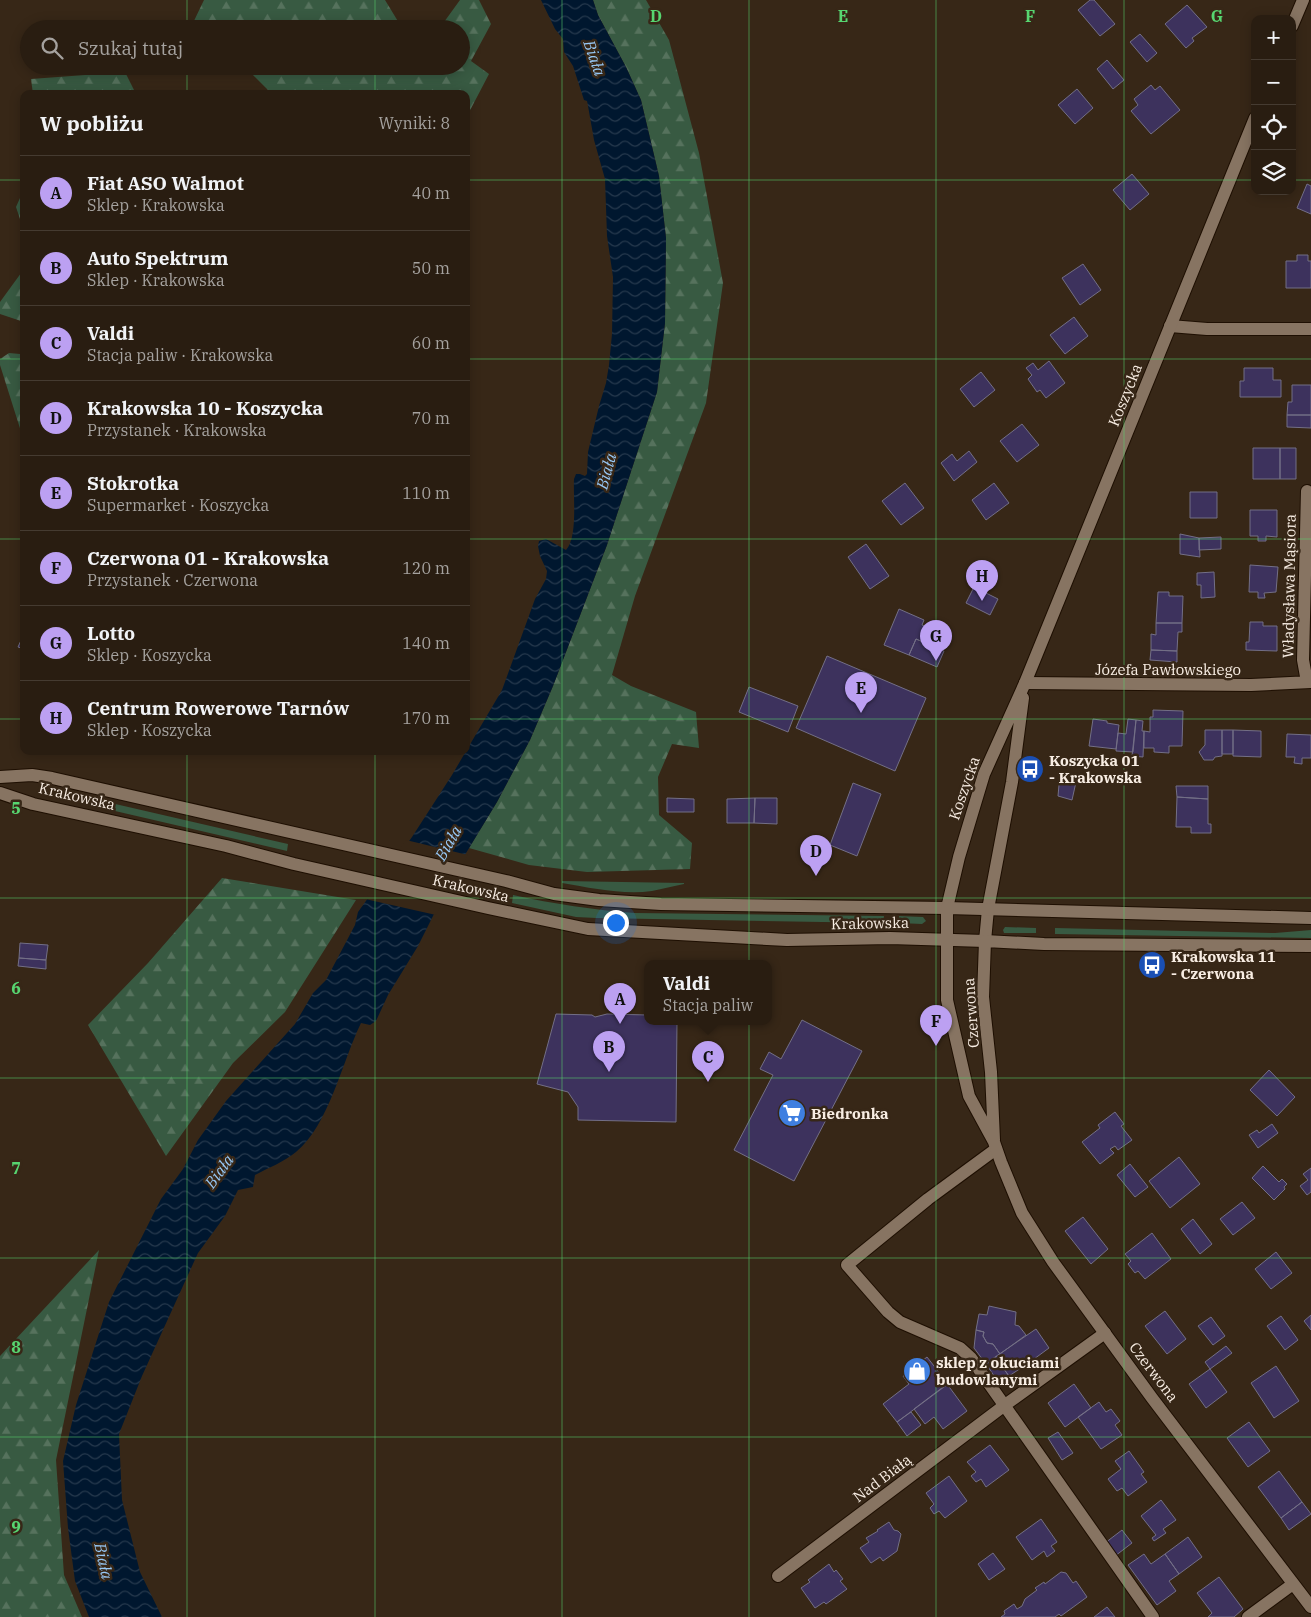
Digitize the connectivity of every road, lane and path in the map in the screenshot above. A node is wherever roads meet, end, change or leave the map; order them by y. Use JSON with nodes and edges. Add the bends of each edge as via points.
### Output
{"nodes":[{"id":1,"x":1303,"y":0,"type":"edge"},
{"id":2,"x":1311,"y":4,"type":"edge"},
{"id":3,"x":1296,"y":17,"type":"edge"},
{"id":4,"x":1251,"y":128,"type":"edge"},
{"id":5,"x":1170,"y":326,"type":"junction"},
{"id":6,"x":1311,"y":329,"type":"edge"},
{"id":7,"x":1307,"y":491,"type":"dead end"},
{"id":8,"x":1309,"y":682,"type":"edge"},
{"id":9,"x":1025,"y":683,"type":"junction"},
{"id":10,"x":0,"y":777,"type":"edge"},
{"id":11,"x":0,"y":793,"type":"edge"},
{"id":12,"x":947,"y":908,"type":"junction"},
{"id":13,"x":988,"y":909,"type":"junction"},
{"id":14,"x":1311,"y":918,"type":"edge"},
{"id":15,"x":946,"y":939,"type":"junction"},
{"id":16,"x":985,"y":941,"type":"junction"},
{"id":17,"x":1311,"y":946,"type":"edge"},
{"id":18,"x":995,"y":1146,"type":"junction"},
{"id":19,"x":1104,"y":1333,"type":"junction"},
{"id":20,"x":1005,"y":1405,"type":"junction"},
{"id":21,"x":778,"y":1576,"type":"dead end"},
{"id":22,"x":1293,"y":1584,"type":"junction"},
{"id":23,"x":1311,"y":1607,"type":"edge"},
{"id":24,"x":1153,"y":1617,"type":"edge"},
{"id":25,"x":1248,"y":1617,"type":"edge"}],
"edges":[{"from":1,"to":2,"type":"street"},
{"from":1,"to":3,"type":"street"},
{"from":4,"to":5,"type":"street","name":"Koszycka"},
{"from":5,"to":6,"type":"street"},
{"from":5,"to":9,"type":"street","name":"Koszycka"},
{"from":7,"to":8,"type":"street","name":"Władysława Mąsiora","via":[[1303,660]]},
{"from":8,"to":9,"type":"street","name":"Józefa Pawłowskiego","via":[[1251,685]]},
{"from":9,"to":12,"type":"street","name":"Koszycka","via":[[984,774]]},
{"from":9,"to":13,"type":"street","name":"Koszycka","via":[[1012,782]]},
{"from":10,"to":12,"type":"street","name":"Krakowska","via":[[32,775],[52,778],[554,894],[661,904]]},
{"from":11,"to":15,"type":"street","name":"Krakowska","via":[[33,804],[294,864],[588,928],[787,940]]},
{"from":12,"to":13,"type":"street","name":"Krakowska"},
{"from":12,"to":15,"type":"street"},
{"from":13,"to":14,"type":"street","name":"Krakowska"},
{"from":13,"to":16,"type":"street"},
{"from":15,"to":16,"type":"street","name":"Krakowska"},
{"from":15,"to":18,"type":"street","name":"Czerwona","via":[[946,1000],[968,1096]]},
{"from":16,"to":17,"type":"street","name":"Krakowska"},
{"from":16,"to":18,"type":"street","name":"Czerwona","via":[[983,997]]},
{"from":18,"to":19,"type":"street","name":"Czerwona","via":[[1022,1212]]},
{"from":18,"to":20,"type":"street","via":[[847,1265],[900,1322],[960,1348],[972,1358]]},
{"from":19,"to":20,"type":"street","name":"Nad Białą"},
{"from":19,"to":22,"type":"street","name":"Czerwona"},
{"from":20,"to":21,"type":"street","name":"Nad Białą"},
{"from":20,"to":24,"type":"street"},
{"from":22,"to":23,"type":"street","name":"Czerwona"},
{"from":22,"to":25,"type":"street"}]}
